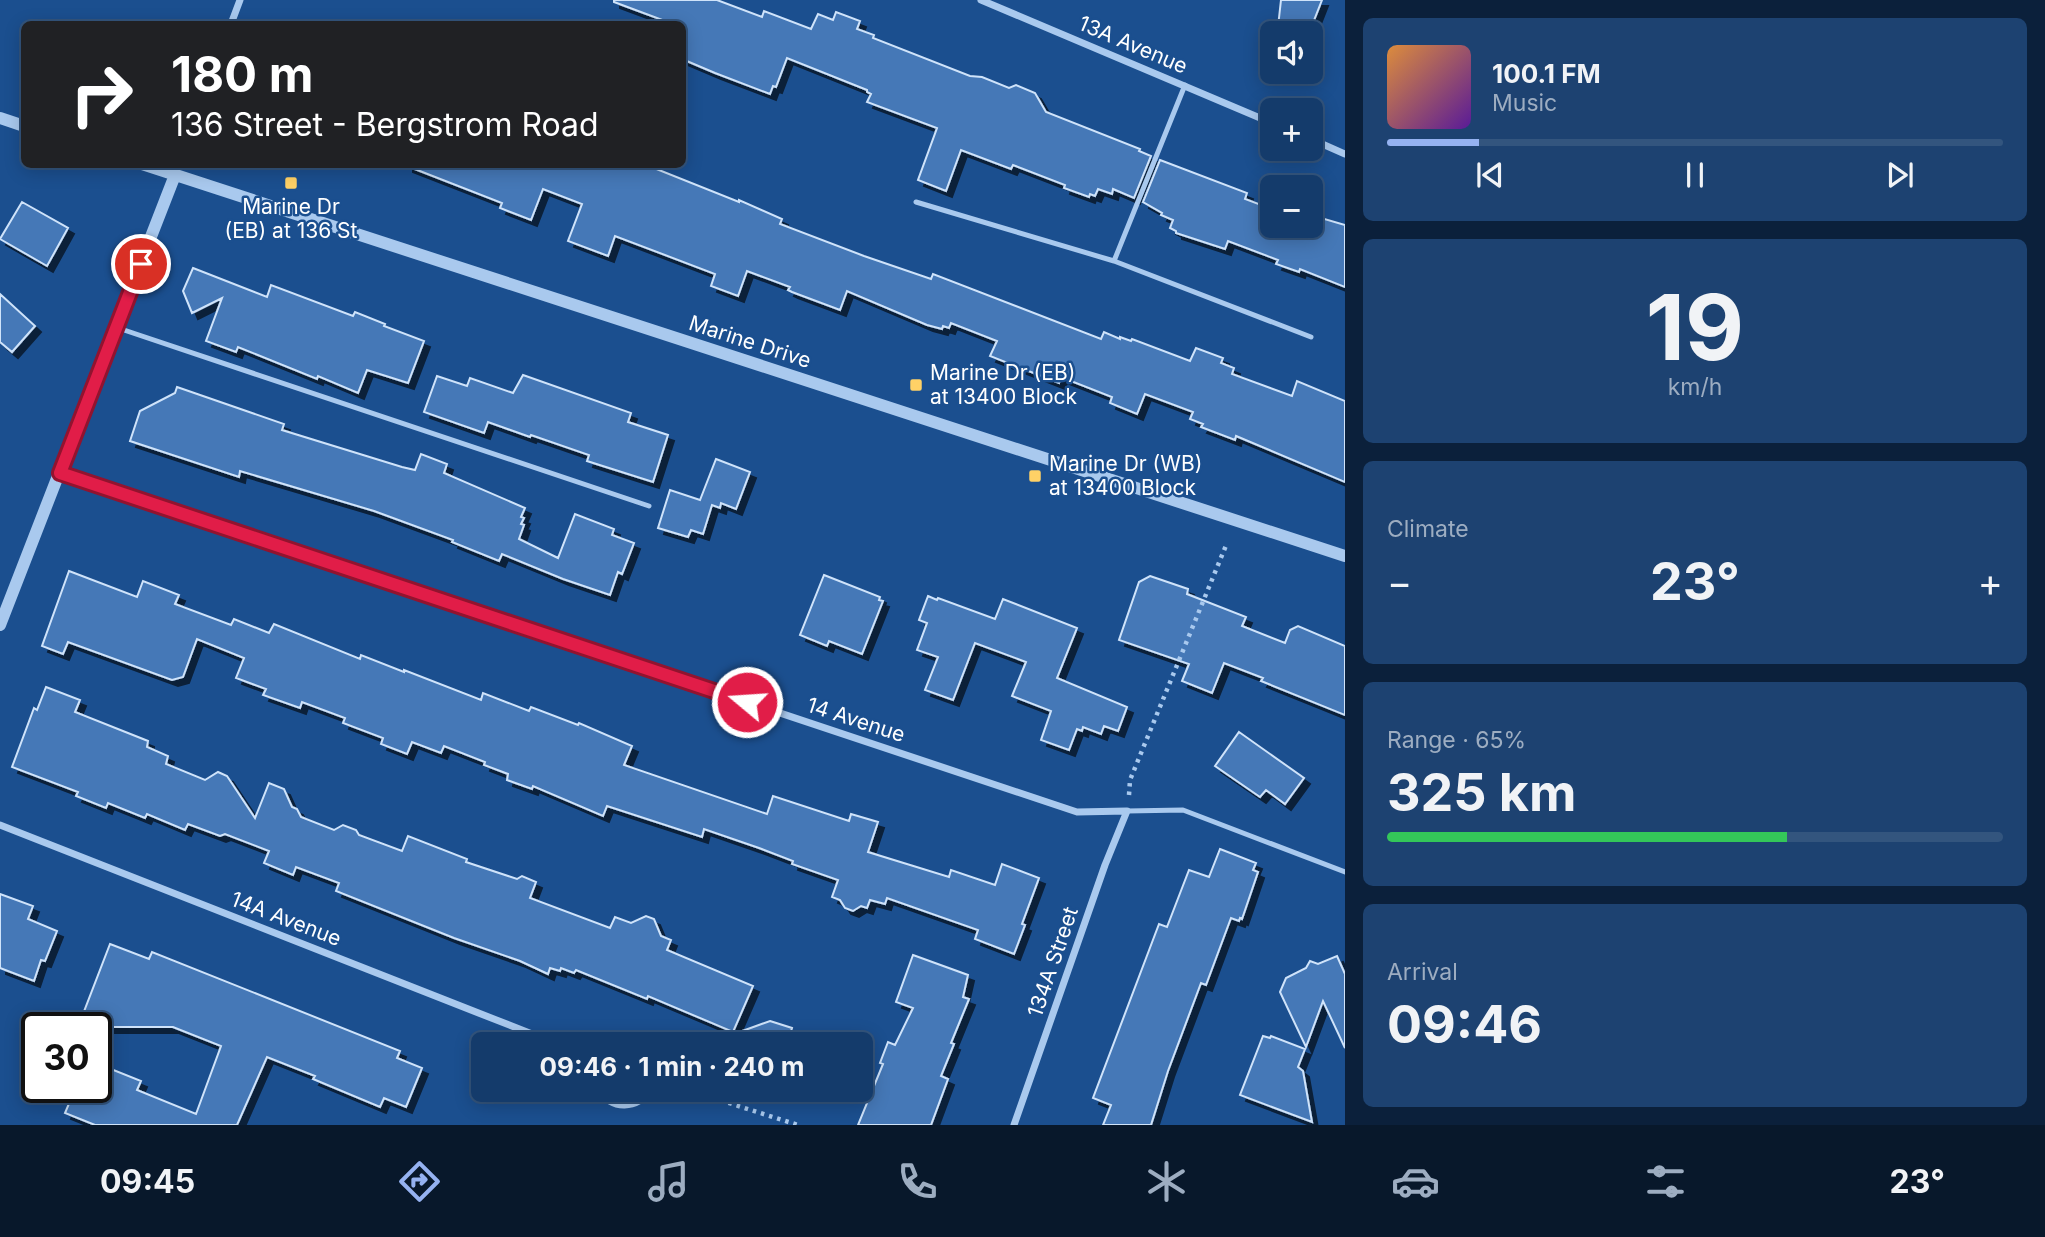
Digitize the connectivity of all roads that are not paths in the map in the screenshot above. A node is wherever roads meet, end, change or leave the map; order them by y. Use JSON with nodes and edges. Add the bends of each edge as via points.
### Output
{"nodes":[{"id":1,"x":240,"y":0,"type":"edge"},
{"id":2,"x":981,"y":0,"type":"edge"},
{"id":3,"x":232,"y":21,"type":"edge"},
{"id":4,"x":1185,"y":85,"type":"junction"},
{"id":5,"x":1260,"y":117,"type":"edge"},
{"id":6,"x":0,"y":118,"type":"edge"},
{"id":7,"x":21,"y":125,"type":"edge"},
{"id":8,"x":1323,"y":144,"type":"edge"},
{"id":9,"x":1345,"y":154,"type":"edge"},
{"id":10,"x":177,"y":170,"type":"edge"},
{"id":11,"x":916,"y":202,"type":"dead end"},
{"id":12,"x":1114,"y":261,"type":"junction"},
{"id":13,"x":116,"y":327,"type":"junction"},
{"id":14,"x":1311,"y":337,"type":"dead end"},
{"id":15,"x":60,"y":473,"type":"junction"},
{"id":16,"x":649,"y":506,"type":"dead end"},
{"id":17,"x":1345,"y":556,"type":"edge"},
{"id":18,"x":0,"y":625,"type":"edge"},
{"id":19,"x":1127,"y":811,"type":"junction"},
{"id":20,"x":0,"y":825,"type":"edge"},
{"id":21,"x":1345,"y":872,"type":"edge"},
{"id":22,"x":528,"y":1032,"type":"edge"},
{"id":23,"x":610,"y":1102,"type":"edge"},
{"id":24,"x":639,"y":1102,"type":"edge"},
{"id":25,"x":1014,"y":1125,"type":"edge"}],
"edges":[{"from":1,"to":3,"type":"street"},
{"from":2,"to":4,"type":"street","name":"13A Avenue"},
{"from":4,"to":5,"type":"street","name":"13A Avenue"},
{"from":4,"to":12,"type":"lane"},
{"from":6,"to":7,"type":"street"},
{"from":8,"to":9,"type":"street"},
{"from":10,"to":13,"type":"street"},
{"from":10,"to":17,"type":"street","name":"Marine Drive"},
{"from":11,"to":12,"type":"lane"},
{"from":12,"to":14,"type":"lane"},
{"from":13,"to":15,"type":"street"},
{"from":13,"to":16,"type":"lane"},
{"from":15,"to":18,"type":"street"},
{"from":15,"to":19,"type":"street","name":"14 Avenue","via":[[1077,812]]},
{"from":19,"to":21,"type":"lane","via":[[1183,810]]},
{"from":19,"to":25,"type":"street","name":"134A Street"},
{"from":20,"to":22,"type":"street","name":"14A Avenue"},
{"from":23,"to":24,"type":"street"}]}
